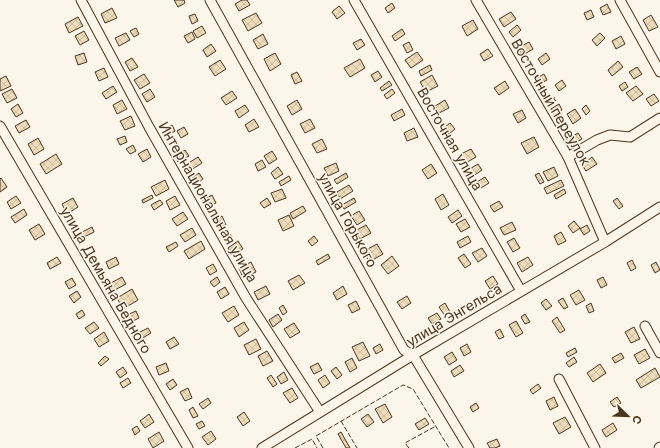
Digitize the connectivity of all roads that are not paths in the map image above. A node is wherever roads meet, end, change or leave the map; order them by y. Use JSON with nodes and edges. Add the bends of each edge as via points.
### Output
{"nodes":[{"id":1,"x":81,"y":0,"type":"edge"},
{"id":2,"x":210,"y":0,"type":"edge"},
{"id":3,"x":354,"y":0,"type":"edge"},
{"id":4,"x":476,"y":0,"type":"edge"},
{"id":5,"x":620,"y":0,"type":"edge"},
{"id":6,"x":660,"y":72,"type":"edge"},
{"id":7,"x":660,"y":118,"type":"edge"},
{"id":8,"x":0,"y":126,"type":"edge"},
{"id":9,"x":568,"y":157,"type":"junction"},
{"id":10,"x":660,"y":207,"type":"edge"},
{"id":11,"x":605,"y":242,"type":"junction"},
{"id":12,"x":521,"y":291,"type":"junction"},
{"id":13,"x":645,"y":326,"type":"dead end"},
{"id":14,"x":660,"y":353,"type":"edge"},
{"id":15,"x":413,"y":355,"type":"junction"},
{"id":16,"x":559,"y":379,"type":"dead end"},
{"id":17,"x":320,"y":412,"type":"junction"},
{"id":18,"x":188,"y":448,"type":"edge"},
{"id":19,"x":262,"y":448,"type":"edge"},
{"id":20,"x":469,"y":448,"type":"edge"},
{"id":21,"x":595,"y":448,"type":"edge"}],
"edges":[{"from":1,"to":17,"type":"street","name":"Интернациональная улица","via":[[149,127],[246,298]]},
{"from":2,"to":15,"type":"street","name":"улица Горького","via":[[404,350]]},
{"from":3,"to":12,"type":"street","name":"Восточная улица"},
{"from":4,"to":9,"type":"street","name":"Восточный переулок"},
{"from":5,"to":6,"type":"street"},
{"from":7,"to":9,"type":"street","via":[[630,137],[610,136],[597,140]]},
{"from":8,"to":18,"type":"street","name":"улица Демьяна Бедного"},
{"from":9,"to":11,"type":"street","name":"Восточный переулок"},
{"from":10,"to":11,"type":"street","name":"улица Энгельса"},
{"from":11,"to":12,"type":"street","name":"улица Энгельса"},
{"from":12,"to":15,"type":"street","name":"улица Энгельса"},
{"from":13,"to":14,"type":"street"},
{"from":15,"to":17,"type":"street","name":"улица Энгельса"},
{"from":15,"to":20,"type":"street","name":"улица Горького"},
{"from":16,"to":21,"type":"street"},
{"from":17,"to":19,"type":"street","name":"улица Энгельса"}]}
